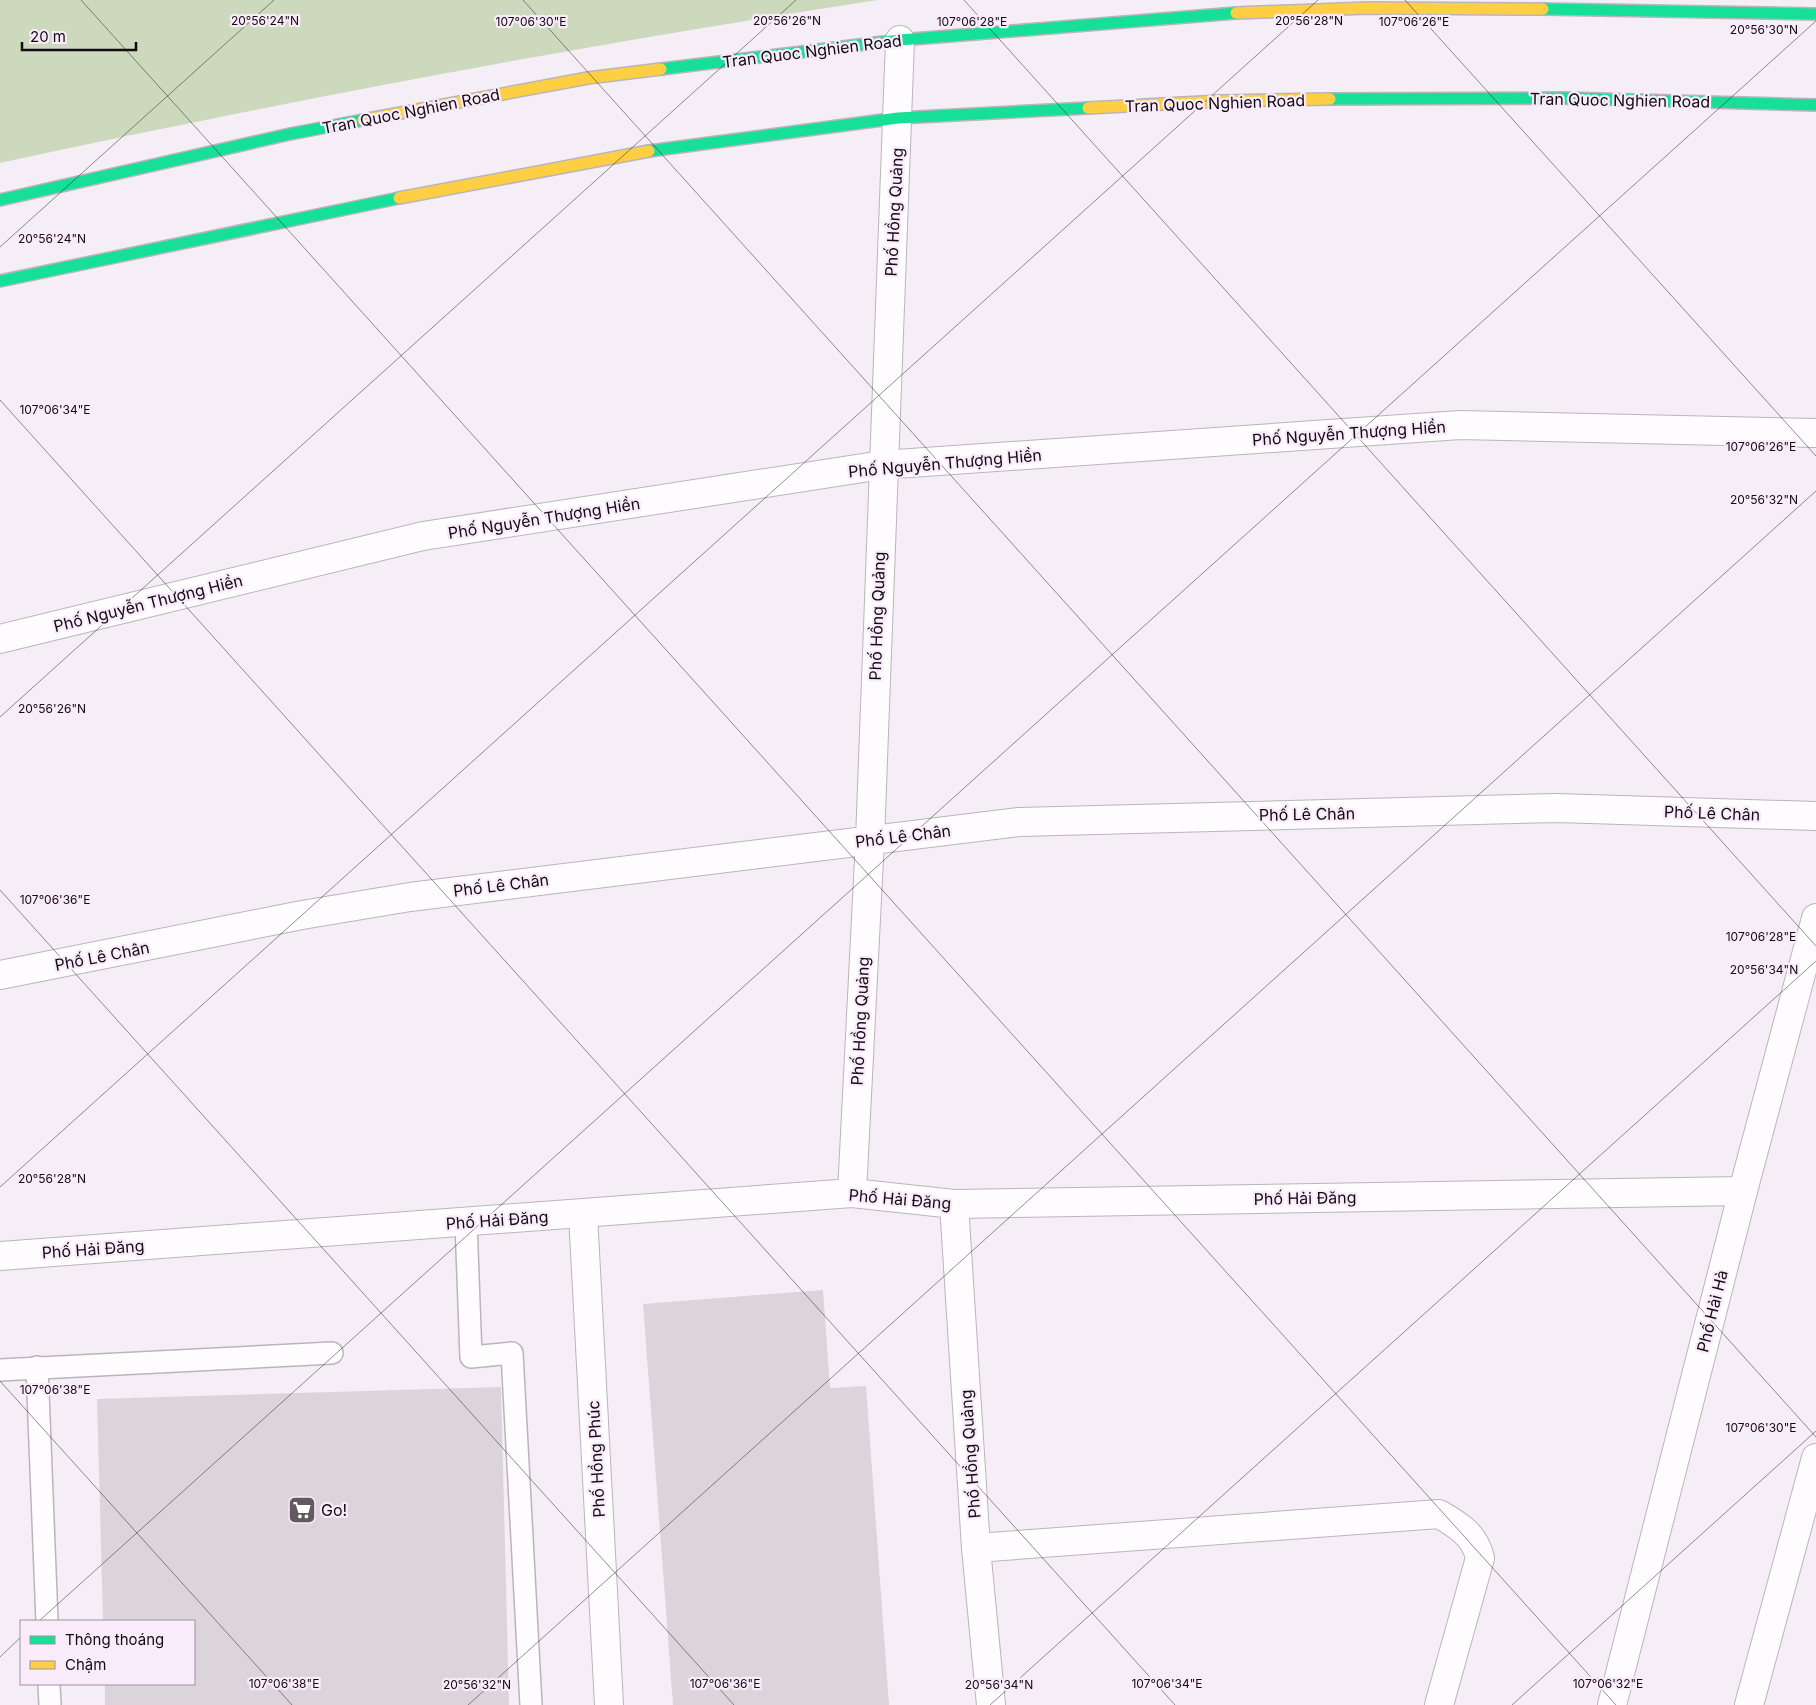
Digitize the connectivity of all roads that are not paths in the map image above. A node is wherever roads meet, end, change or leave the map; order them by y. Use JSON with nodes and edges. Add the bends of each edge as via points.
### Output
{"nodes":[{"id":1,"x":1816,"y":14,"type":"edge"},
{"id":2,"x":900,"y":40,"type":"junction"},
{"id":3,"x":1816,"y":105,"type":"edge"},
{"id":4,"x":898,"y":118,"type":"junction"},
{"id":5,"x":0,"y":200,"type":"edge"},
{"id":6,"x":0,"y":281,"type":"edge"},
{"id":7,"x":1816,"y":433,"type":"edge"},
{"id":8,"x":882,"y":465,"type":"junction"},
{"id":9,"x":0,"y":639,"type":"edge"},
{"id":10,"x":1816,"y":816,"type":"edge"},
{"id":11,"x":870,"y":840,"type":"junction"},
{"id":12,"x":1816,"y":918,"type":"edge"},
{"id":13,"x":0,"y":976,"type":"edge"},
{"id":14,"x":1743,"y":1191,"type":"junction"},
{"id":15,"x":852,"y":1193,"type":"junction"},
{"id":16,"x":954,"y":1204,"type":"junction"},
{"id":17,"x":583,"y":1214,"type":"junction"},
{"id":18,"x":466,"y":1223,"type":"junction"},
{"id":19,"x":0,"y":1256,"type":"edge"},
{"id":20,"x":332,"y":1353,"type":"dead end"},
{"id":21,"x":37,"y":1367,"type":"junction"},
{"id":22,"x":0,"y":1370,"type":"edge"},
{"id":23,"x":1816,"y":1458,"type":"edge"},
{"id":24,"x":976,"y":1548,"type":"junction"},
{"id":25,"x":47,"y":1620,"type":"edge"},
{"id":26,"x":49,"y":1685,"type":"edge"},
{"id":27,"x":50,"y":1705,"type":"edge"},
{"id":28,"x":532,"y":1705,"type":"edge"},
{"id":29,"x":608,"y":1705,"type":"edge"},
{"id":30,"x":991,"y":1705,"type":"edge"},
{"id":31,"x":1440,"y":1705,"type":"edge"},
{"id":32,"x":1612,"y":1705,"type":"edge"},
{"id":33,"x":1749,"y":1705,"type":"edge"}],
"edges":[{"from":1,"to":2,"type":"main road","name":"Tran Quoc Nghien Road","via":[[1367,8],[1195,14]]},
{"from":2,"to":4,"type":"street","name":"Phố Hồng Quảng"},
{"from":2,"to":5,"type":"main road","name":"Tran Quoc Nghien Road","via":[[588,78],[290,134]]},
{"from":3,"to":4,"type":"main road","name":"Tran Quoc Nghien Road","via":[[1416,97],[1221,101]]},
{"from":4,"to":6,"type":"main road","name":"Tran Quoc Nghien Road","via":[[655,150],[396,198]]},
{"from":4,"to":8,"type":"street","name":"Phố Hồng Quảng"},
{"from":7,"to":8,"type":"street","name":"Phố Nguyễn Thượng Hiền","via":[[1460,426]]},
{"from":8,"to":9,"type":"street","name":"Phố Nguyễn Thượng Hiền","via":[[423,536]]},
{"from":8,"to":11,"type":"street","name":"Phố Hồng Quảng"},
{"from":10,"to":11,"type":"street","name":"Phố Lê Chân","via":[[1557,808],[1458,810],[1019,822]]},
{"from":11,"to":13,"type":"street","name":"Phố Lê Chân","via":[[410,897],[302,915]]},
{"from":11,"to":15,"type":"street","name":"Phố Hồng Quảng"},
{"from":12,"to":14,"type":"street","name":"Phố Hải Hà"},
{"from":14,"to":16,"type":"street","name":"Phố Hải Đăng"},
{"from":14,"to":32,"type":"street","name":"Phố Hải Hà"},
{"from":15,"to":16,"type":"street","name":"Phố Hải Đăng"},
{"from":15,"to":17,"type":"street","name":"Phố Hải Đăng"},
{"from":16,"to":24,"type":"street","name":"Phố Hồng Quảng"},
{"from":17,"to":18,"type":"street","name":"Phố Hải Đăng"},
{"from":17,"to":29,"type":"street","name":"Phố Hồng Phúc"},
{"from":18,"to":19,"type":"street","name":"Phố Hải Đăng"},
{"from":18,"to":28,"type":"lane","via":[[472,1358],[512,1353]]},
{"from":20,"to":21,"type":"lane"},
{"from":21,"to":22,"type":"lane"},
{"from":21,"to":25,"type":"lane"},
{"from":23,"to":33,"type":"street"},
{"from":24,"to":30,"type":"street","name":"Phố Hồng Quảng"},
{"from":24,"to":31,"type":"street","via":[[1439,1514],[1468,1533],[1477,1544],[1480,1558]]},
{"from":26,"to":27,"type":"lane"}]}
